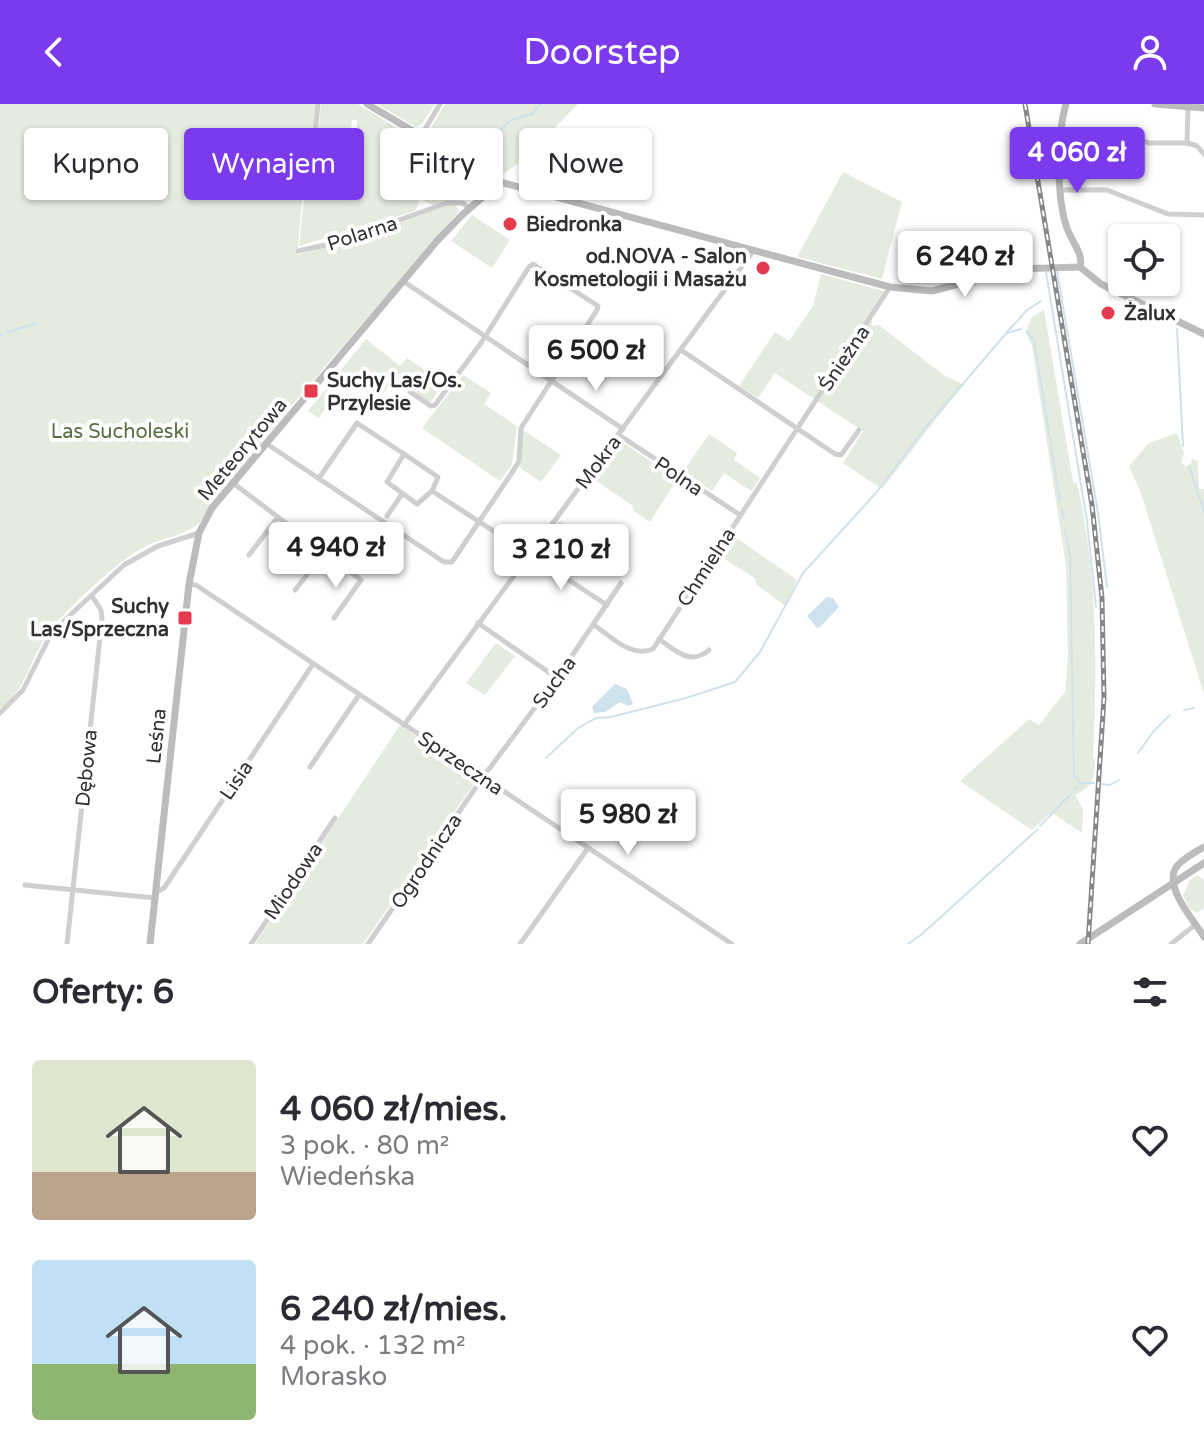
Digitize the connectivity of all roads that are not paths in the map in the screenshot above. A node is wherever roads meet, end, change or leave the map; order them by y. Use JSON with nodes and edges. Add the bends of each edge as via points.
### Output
{"nodes":[{"id":1,"x":318,"y":104,"type":"edge"},
{"id":2,"x":367,"y":104,"type":"edge"},
{"id":3,"x":440,"y":104,"type":"edge"},
{"id":4,"x":1066,"y":104,"type":"edge"},
{"id":5,"x":1155,"y":104,"type":"edge"},
{"id":6,"x":1188,"y":108,"type":"junction"},
{"id":7,"x":1204,"y":108,"type":"edge"},
{"id":8,"x":316,"y":128,"type":"edge"},
{"id":9,"x":408,"y":128,"type":"edge"},
{"id":10,"x":426,"y":128,"type":"edge"},
{"id":11,"x":1062,"y":137,"type":"junction"},
{"id":12,"x":1187,"y":143,"type":"junction"},
{"id":13,"x":1204,"y":154,"type":"edge"},
{"id":14,"x":503,"y":183,"type":"edge"},
{"id":15,"x":1061,"y":190,"type":"junction"},
{"id":16,"x":479,"y":200,"type":"edge"},
{"id":17,"x":469,"y":209,"type":"junction"},
{"id":18,"x":1204,"y":215,"type":"edge"},
{"id":19,"x":754,"y":250,"type":"junction"},
{"id":20,"x":298,"y":251,"type":"dead end"},
{"id":21,"x":1080,"y":267,"type":"junction"},
{"id":22,"x":403,"y":281,"type":"junction"},
{"id":23,"x":890,"y":287,"type":"junction"},
{"id":24,"x":484,"y":334,"type":"junction"},
{"id":25,"x":1204,"y":334,"type":"edge"},
{"id":26,"x":680,"y":352,"type":"junction"},
{"id":27,"x":552,"y":380,"type":"junction"},
{"id":28,"x":410,"y":392,"type":"dead end"},
{"id":29,"x":796,"y":428,"type":"junction"},
{"id":30,"x":623,"y":429,"type":"junction"},
{"id":31,"x":859,"y":430,"type":"dead end"},
{"id":32,"x":619,"y":435,"type":"junction"},
{"id":33,"x":267,"y":444,"type":"junction"},
{"id":34,"x":404,"y":454,"type":"junction"},
{"id":35,"x":319,"y":478,"type":"junction"},
{"id":36,"x":234,"y":484,"type":"junction"},
{"id":37,"x":432,"y":491,"type":"junction"},
{"id":38,"x":402,"y":494,"type":"junction"},
{"id":39,"x":740,"y":515,"type":"junction"},
{"id":40,"x":387,"y":516,"type":"dead end"},
{"id":41,"x":278,"y":517,"type":"junction"},
{"id":42,"x":479,"y":522,"type":"junction"},
{"id":43,"x":199,"y":533,"type":"junction"},
{"id":44,"x":325,"y":552,"type":"junction"},
{"id":45,"x":249,"y":555,"type":"dead end"},
{"id":46,"x":530,"y":555,"type":"junction"},
{"id":47,"x":621,"y":583,"type":"dead end"},
{"id":48,"x":189,"y":584,"type":"junction"},
{"id":49,"x":295,"y":590,"type":"dead end"},
{"id":50,"x":92,"y":596,"type":"junction"},
{"id":51,"x":607,"y":605,"type":"junction"},
{"id":52,"x":334,"y":618,"type":"dead end"},
{"id":53,"x":478,"y":623,"type":"junction"},
{"id":54,"x":594,"y":625,"type":"junction"},
{"id":55,"x":659,"y":639,"type":"junction"},
{"id":56,"x":709,"y":650,"type":"dead end"},
{"id":57,"x":313,"y":664,"type":"junction"},
{"id":58,"x":557,"y":678,"type":"junction"},
{"id":59,"x":359,"y":695,"type":"junction"},
{"id":60,"x":0,"y":713,"type":"edge"},
{"id":61,"x":404,"y":725,"type":"junction"},
{"id":62,"x":310,"y":767,"type":"dead end"},
{"id":63,"x":483,"y":777,"type":"junction"},
{"id":64,"x":335,"y":818,"type":"dead end"},
{"id":65,"x":1204,"y":847,"type":"edge"},
{"id":66,"x":588,"y":848,"type":"junction"},
{"id":67,"x":1200,"y":865,"type":"edge"},
{"id":68,"x":25,"y":885,"type":"dead end"},
{"id":69,"x":73,"y":890,"type":"junction"},
{"id":70,"x":155,"y":896,"type":"junction"},
{"id":71,"x":1204,"y":917,"type":"edge"},
{"id":72,"x":1196,"y":924,"type":"junction"},
{"id":73,"x":1204,"y":937,"type":"edge"},
{"id":74,"x":67,"y":944,"type":"edge"},
{"id":75,"x":150,"y":944,"type":"edge"},
{"id":76,"x":251,"y":944,"type":"edge"},
{"id":77,"x":368,"y":944,"type":"edge"},
{"id":78,"x":520,"y":944,"type":"edge"},
{"id":79,"x":732,"y":944,"type":"edge"},
{"id":80,"x":1080,"y":944,"type":"edge"},
{"id":81,"x":1171,"y":944,"type":"edge"}],
"edges":[{"from":1,"to":8,"type":"street"},
{"from":2,"to":9,"type":"street"},
{"from":3,"to":10,"type":"street"},
{"from":4,"to":11,"type":"street"},
{"from":5,"to":6,"type":"street"},
{"from":6,"to":7,"type":"street"},
{"from":6,"to":12,"type":"street"},
{"from":11,"to":12,"type":"street"},
{"from":11,"to":15,"type":"street"},
{"from":12,"to":13,"type":"street"},
{"from":14,"to":19,"type":"street"},
{"from":15,"to":18,"type":"street","via":[[1107,190],[1168,214]]},
{"from":15,"to":21,"type":"street"},
{"from":16,"to":17,"type":"street","name":"Meteorytowa"},
{"from":17,"to":20,"type":"street","name":"Polarna","via":[[457,201],[447,203]]},
{"from":17,"to":22,"type":"street","name":"Meteorytowa"},
{"from":19,"to":23,"type":"street"},
{"from":19,"to":26,"type":"street","name":"Mokra"},
{"from":21,"to":23,"type":"street","via":[[1015,269],[932,291]]},
{"from":21,"to":25,"type":"street","via":[[1101,284]]},
{"from":22,"to":24,"type":"street"},
{"from":22,"to":33,"type":"street","name":"Meteorytowa"},
{"from":23,"to":29,"type":"street","name":"Śnieżna"},
{"from":24,"to":27,"type":"street"},
{"from":24,"to":27,"type":"street","via":[[533,264],[593,301],[597,310]]},
{"from":24,"to":28,"type":"street","via":[[435,405]]},
{"from":26,"to":29,"type":"street"},
{"from":26,"to":30,"type":"street","name":"Mokra"},
{"from":27,"to":30,"type":"street"},
{"from":27,"to":42,"type":"street","via":[[521,428],[519,461]]},
{"from":29,"to":31,"type":"street","via":[[841,455]]},
{"from":29,"to":39,"type":"street","name":"Chmielna"},
{"from":30,"to":32,"type":"street","name":"Mokra"},
{"from":32,"to":39,"type":"street","name":"Polna"},
{"from":32,"to":46,"type":"street","name":"Mokra"},
{"from":33,"to":35,"type":"street"},
{"from":33,"to":36,"type":"street","name":"Meteorytowa"},
{"from":34,"to":35,"type":"street","via":[[357,423]]},
{"from":34,"to":37,"type":"street","via":[[438,477]]},
{"from":34,"to":38,"type":"street","via":[[387,482]]},
{"from":35,"to":42,"type":"street","via":[[447,563]]},
{"from":36,"to":41,"type":"street"},
{"from":36,"to":43,"type":"street","name":"Meteorytowa"},
{"from":37,"to":38,"type":"street","via":[[417,504]]},
{"from":37,"to":42,"type":"street"},
{"from":38,"to":40,"type":"street"},
{"from":39,"to":55,"type":"street","name":"Chmielna"},
{"from":41,"to":44,"type":"street"},
{"from":41,"to":45,"type":"street"},
{"from":42,"to":46,"type":"street"},
{"from":43,"to":48,"type":"street","name":"Leśna"},
{"from":43,"to":50,"type":"street","name":"Meteorytowa","via":[[130,560]]},
{"from":44,"to":49,"type":"street"},
{"from":44,"to":52,"type":"street","via":[[361,580]]},
{"from":46,"to":51,"type":"street"},
{"from":46,"to":53,"type":"street","name":"Mokra"},
{"from":47,"to":51,"type":"street","name":"Sucha"},
{"from":48,"to":57,"type":"street","name":"Sprzeczna"},
{"from":48,"to":70,"type":"street","name":"Leśna"},
{"from":50,"to":60,"type":"street","name":"Meteorytowa","via":[[52,632],[23,690]]},
{"from":50,"to":69,"type":"street","name":"Dębowa","via":[[102,619]]},
{"from":51,"to":54,"type":"street","name":"Sucha"},
{"from":53,"to":58,"type":"street"},
{"from":53,"to":61,"type":"street","name":"Mokra"},
{"from":54,"to":55,"type":"street","via":[[642,653]]},
{"from":54,"to":58,"type":"street","name":"Sucha"},
{"from":55,"to":56,"type":"street","via":[[693,658]]},
{"from":57,"to":59,"type":"street","name":"Sprzeczna"},
{"from":57,"to":70,"type":"street","name":"Lisia"},
{"from":58,"to":63,"type":"street","name":"Sucha"},
{"from":59,"to":61,"type":"street","name":"Sprzeczna"},
{"from":59,"to":62,"type":"street"},
{"from":61,"to":63,"type":"street","name":"Sprzeczna"},
{"from":63,"to":66,"type":"street","name":"Sprzeczna"},
{"from":63,"to":77,"type":"street","name":"Ogrodnicza"},
{"from":64,"to":76,"type":"street","name":"Miodowa"},
{"from":65,"to":72,"type":"street","via":[[1178,866],[1173,880]]},
{"from":66,"to":78,"type":"street"},
{"from":66,"to":79,"type":"street","name":"Sprzeczna"},
{"from":67,"to":80,"type":"street"},
{"from":68,"to":69,"type":"street"},
{"from":69,"to":70,"type":"street"},
{"from":69,"to":74,"type":"street","name":"Dębowa"},
{"from":70,"to":75,"type":"street","name":"Leśna"},
{"from":71,"to":72,"type":"street"},
{"from":72,"to":73,"type":"street"},
{"from":72,"to":81,"type":"street"}]}
